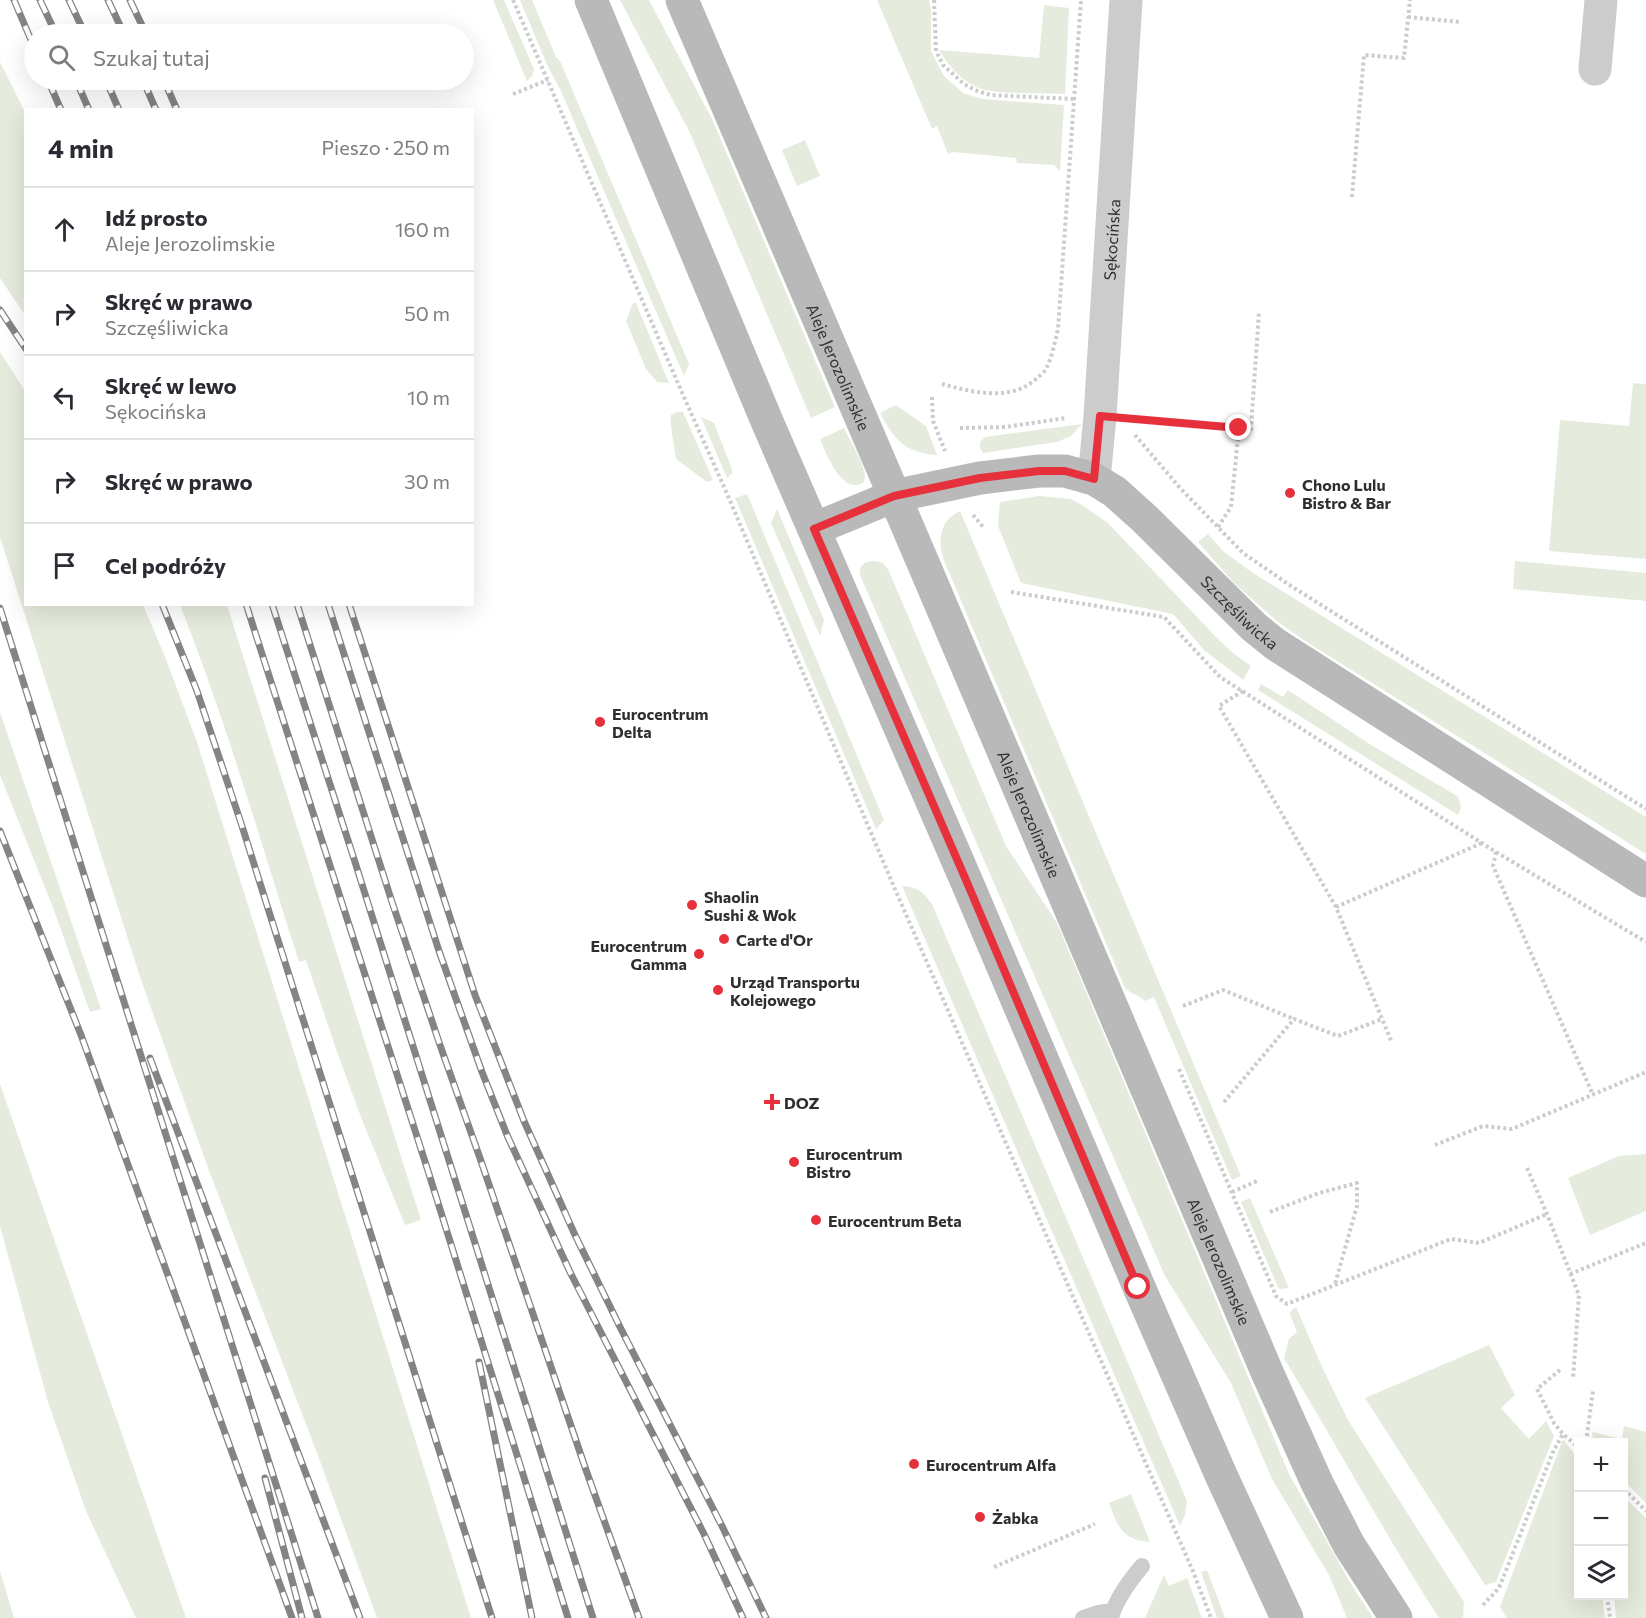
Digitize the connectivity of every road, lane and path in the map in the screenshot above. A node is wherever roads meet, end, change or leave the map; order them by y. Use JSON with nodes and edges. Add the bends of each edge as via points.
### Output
{"nodes":[{"id":1,"x":513,"y":0,"type":"edge"},
{"id":2,"x":591,"y":0,"type":"edge"},
{"id":3,"x":682,"y":0,"type":"edge"},
{"id":4,"x":934,"y":0,"type":"edge"},
{"id":5,"x":1081,"y":0,"type":"edge"},
{"id":6,"x":1126,"y":0,"type":"edge"},
{"id":7,"x":1410,"y":0,"type":"edge"},
{"id":8,"x":1601,"y":0,"type":"edge"},
{"id":9,"x":1408,"y":17,"type":"junction"},
{"id":10,"x":1460,"y":22,"type":"dead end"},
{"id":11,"x":1595,"y":69,"type":"dead end"},
{"id":12,"x":548,"y":80,"type":"junction"},
{"id":13,"x":513,"y":94,"type":"dead end"},
{"id":14,"x":1074,"y":99,"type":"junction"},
{"id":15,"x":1352,"y":197,"type":"dead end"},
{"id":16,"x":1258,"y":311,"type":"dead end"},
{"id":17,"x":942,"y":384,"type":"dead end"},
{"id":18,"x":932,"y":397,"type":"dead end"},
{"id":19,"x":1100,"y":416,"type":"junction"},
{"id":20,"x":1136,"y":420,"type":"junction"},
{"id":21,"x":960,"y":428,"type":"dead end"},
{"id":22,"x":1239,"y":428,"type":"junction"},
{"id":23,"x":947,"y":458,"type":"dead end"},
{"id":24,"x":1094,"y":479,"type":"junction"},
{"id":25,"x":894,"y":496,"type":"junction"},
{"id":26,"x":967,"y":508,"type":"dead end"},
{"id":27,"x":1218,"y":527,"type":"junction"},
{"id":28,"x":984,"y":528,"type":"dead end"},
{"id":29,"x":814,"y":529,"type":"junction"},
{"id":30,"x":1011,"y":592,"type":"dead end"},
{"id":31,"x":1243,"y":691,"type":"junction"},
{"id":32,"x":1646,"y":809,"type":"edge"},
{"id":33,"x":1483,"y":843,"type":"junction"},
{"id":34,"x":1496,"y":852,"type":"junction"},
{"id":35,"x":1646,"y":881,"type":"edge"},
{"id":36,"x":1336,"y":907,"type":"junction"},
{"id":37,"x":1646,"y":942,"type":"edge"},
{"id":38,"x":1183,"y":1006,"type":"dead end"},
{"id":39,"x":1294,"y":1019,"type":"junction"},
{"id":40,"x":1382,"y":1019,"type":"junction"},
{"id":41,"x":1392,"y":1043,"type":"dead end"},
{"id":42,"x":1178,"y":1067,"type":"dead end"},
{"id":43,"x":1646,"y":1072,"type":"edge"},
{"id":44,"x":1593,"y":1095,"type":"junction"},
{"id":45,"x":1224,"y":1102,"type":"dead end"},
{"id":46,"x":1435,"y":1145,"type":"dead end"},
{"id":47,"x":1527,"y":1168,"type":"dead end"},
{"id":48,"x":1257,"y":1181,"type":"dead end"},
{"id":49,"x":1232,"y":1192,"type":"junction"},
{"id":50,"x":1270,"y":1212,"type":"dead end"},
{"id":51,"x":1547,"y":1214,"type":"junction"},
{"id":52,"x":1646,"y":1243,"type":"edge"},
{"id":53,"x":1570,"y":1274,"type":"junction"},
{"id":54,"x":1335,"y":1285,"type":"junction"},
{"id":55,"x":1560,"y":1370,"type":"dead end"},
{"id":56,"x":1573,"y":1379,"type":"dead end"},
{"id":57,"x":1593,"y":1391,"type":"dead end"},
{"id":58,"x":1563,"y":1434,"type":"junction"},
{"id":59,"x":1587,"y":1438,"type":"edge"},
{"id":60,"x":1574,"y":1444,"type":"edge"},
{"id":61,"x":1626,"y":1492,"type":"edge"},
{"id":62,"x":1646,"y":1510,"type":"edge"},
{"id":63,"x":1095,"y":1524,"type":"dead end"},
{"id":64,"x":1142,"y":1566,"type":"dead end"},
{"id":65,"x":994,"y":1567,"type":"dead end"},
{"id":66,"x":1608,"y":1600,"type":"edge"},
{"id":67,"x":1483,"y":1605,"type":"dead end"},
{"id":68,"x":1112,"y":1614,"type":"edge"},
{"id":69,"x":1083,"y":1618,"type":"edge"},
{"id":70,"x":1211,"y":1618,"type":"edge"},
{"id":71,"x":1287,"y":1618,"type":"edge"},
{"id":72,"x":1396,"y":1618,"type":"edge"},
{"id":73,"x":1610,"y":1618,"type":"edge"}],
"edges":[{"from":1,"to":12,"type":"path"},
{"from":2,"to":29,"type":"main road"},
{"from":3,"to":25,"type":"main road","name":"Aleje Jerozolimskie"},
{"from":4,"to":14,"type":"path","via":[[936,51],[943,65],[964,84],[990,95]]},
{"from":5,"to":14,"type":"path"},
{"from":6,"to":19,"type":"street","name":"Sękocińska"},
{"from":7,"to":9,"type":"path"},
{"from":8,"to":11,"type":"street"},
{"from":9,"to":10,"type":"path"},
{"from":9,"to":15,"type":"path","via":[[1404,58],[1364,55]]},
{"from":12,"to":13,"type":"path"},
{"from":12,"to":70,"type":"path"},
{"from":14,"to":17,"type":"path","via":[[1058,329],[1045,371],[1030,385],[1008,392],[969,391]]},
{"from":16,"to":22,"type":"path","via":[[1251,429]]},
{"from":18,"to":23,"type":"path","via":[[933,422]]},
{"from":19,"to":20,"type":"path"},
{"from":19,"to":21,"type":"path","via":[[1088,414],[1051,422]]},
{"from":19,"to":24,"type":"street","name":"Sękocińska"},
{"from":20,"to":22,"type":"path"},
{"from":20,"to":27,"type":"path","via":[[1135,435]]},
{"from":22,"to":27,"type":"path","via":[[1231,507]]},
{"from":24,"to":25,"type":"main road","name":"Szczęśliwicka","via":[[1065,471],[1039,471],[980,478]]},
{"from":24,"to":35,"type":"main road","name":"Szczęśliwicka","via":[[1146,519],[1275,644]]},
{"from":25,"to":29,"type":"main road","name":"Szczęśliwicka"},
{"from":25,"to":72,"type":"main road","name":"Aleje Jerozolimskie","via":[[1271,1382],[1349,1545]]},
{"from":26,"to":28,"type":"path"},
{"from":27,"to":32,"type":"path","via":[[1243,553],[1291,586]]},
{"from":29,"to":71,"type":"main road","via":[[1138,1287]]},
{"from":30,"to":31,"type":"path","via":[[1164,617],[1220,677]]},
{"from":31,"to":33,"type":"path"},
{"from":31,"to":36,"type":"path","via":[[1219,706]]},
{"from":33,"to":34,"type":"path"},
{"from":33,"to":36,"type":"path"},
{"from":34,"to":37,"type":"path"},
{"from":34,"to":44,"type":"path","via":[[1493,866]]},
{"from":36,"to":40,"type":"path"},
{"from":38,"to":39,"type":"path","via":[[1223,990]]},
{"from":39,"to":40,"type":"path","via":[[1338,1036]]},
{"from":39,"to":45,"type":"path"},
{"from":40,"to":41,"type":"path"},
{"from":42,"to":49,"type":"path"},
{"from":43,"to":44,"type":"path"},
{"from":44,"to":46,"type":"path","via":[[1512,1130],[1483,1126]]},
{"from":47,"to":51,"type":"path"},
{"from":48,"to":49,"type":"path"},
{"from":49,"to":54,"type":"path","via":[[1276,1296],[1287,1304]]},
{"from":50,"to":54,"type":"path","via":[[1319,1192],[1358,1184]]},
{"from":51,"to":53,"type":"path"},
{"from":51,"to":54,"type":"path","via":[[1479,1244],[1451,1239]]},
{"from":52,"to":53,"type":"path"},
{"from":53,"to":56,"type":"path","via":[[1579,1295]]},
{"from":55,"to":58,"type":"path","via":[[1538,1389]]},
{"from":57,"to":59,"type":"path"},
{"from":58,"to":60,"type":"path"},
{"from":58,"to":67,"type":"path","via":[[1499,1588]]},
{"from":61,"to":62,"type":"path"},
{"from":63,"to":65,"type":"path"},
{"from":64,"to":68,"type":"lane"},
{"from":66,"to":73,"type":"path"},
{"from":68,"to":69,"type":"lane"}]}
